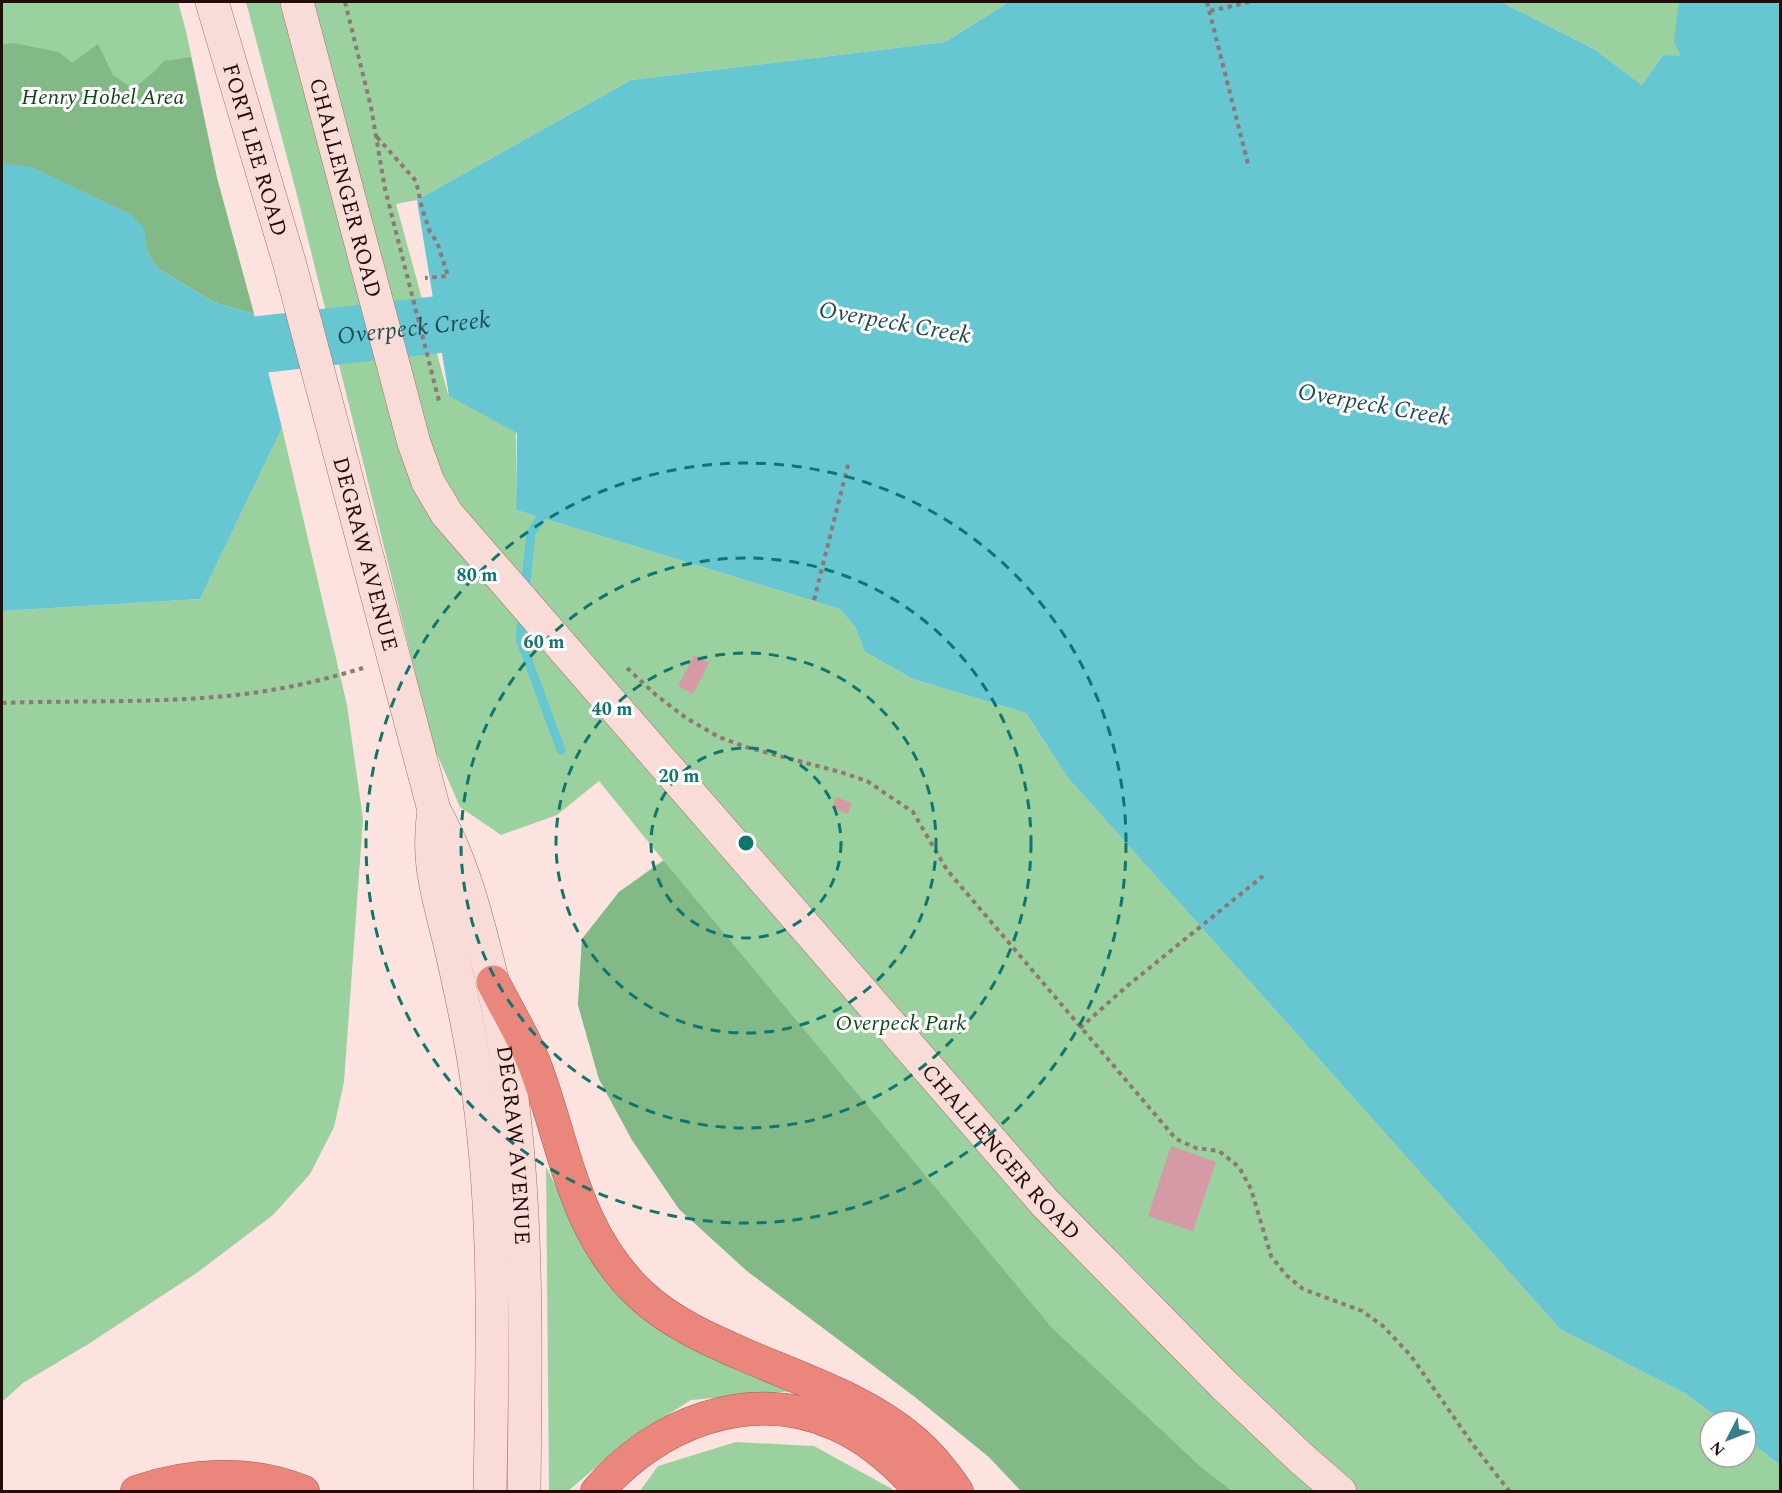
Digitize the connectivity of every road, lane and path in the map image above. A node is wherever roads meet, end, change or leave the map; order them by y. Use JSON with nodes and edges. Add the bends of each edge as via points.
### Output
{"nodes":[{"id":1,"x":212,"y":2,"type":"edge"},
{"id":2,"x":297,"y":2,"type":"edge"},
{"id":3,"x":345,"y":2,"type":"edge"},
{"id":4,"x":1208,"y":2,"type":"edge"},
{"id":5,"x":1249,"y":2,"type":"edge"},
{"id":6,"x":1210,"y":11,"type":"junction"},
{"id":7,"x":376,"y":136,"type":"junction"},
{"id":8,"x":1249,"y":168,"type":"dead end"},
{"id":9,"x":425,"y":278,"type":"dead end"},
{"id":10,"x":298,"y":298,"type":"joint"},
{"id":11,"x":440,"y":401,"type":"dead end"},
{"id":12,"x":849,"y":461,"type":"dead end"},
{"id":13,"x":814,"y":600,"type":"dead end"},
{"id":14,"x":395,"y":659,"type":"junction"},
{"id":15,"x":626,"y":667,"type":"dead end"},
{"id":16,"x":2,"y":703,"type":"edge"},
{"id":17,"x":434,"y":810,"type":"junction"},
{"id":18,"x":1263,"y":876,"type":"dead end"},
{"id":19,"x":493,"y":982,"type":"junction"},
{"id":20,"x":1080,"y":1028,"type":"junction"},
{"id":21,"x":137,"y":1491,"type":"edge"},
{"id":22,"x":303,"y":1491,"type":"edge"},
{"id":23,"x":490,"y":1491,"type":"edge"},
{"id":24,"x":524,"y":1491,"type":"edge"},
{"id":25,"x":597,"y":1491,"type":"edge"},
{"id":26,"x":922,"y":1491,"type":"edge"},
{"id":27,"x":957,"y":1491,"type":"edge"},
{"id":28,"x":1340,"y":1491,"type":"edge"},
{"id":29,"x":1510,"y":1491,"type":"edge"}],
"edges":[{"from":1,"to":10,"type":"main road","name":"FORT LEE ROAD"},
{"from":2,"to":28,"type":"main road","name":"CHALLENGER ROAD","via":[[414,443],[437,500],[1045,1203],[1224,1385]]},
{"from":3,"to":7,"type":"path"},
{"from":4,"to":6,"type":"path"},
{"from":5,"to":6,"type":"path"},
{"from":6,"to":8,"type":"path"},
{"from":7,"to":9,"type":"path","via":[[416,181],[430,232],[442,255],[448,276]]},
{"from":7,"to":11,"type":"path","via":[[396,236]]},
{"from":10,"to":14,"type":"main road","name":"DEGRAW AVENUE"},
{"from":12,"to":13,"type":"path"},
{"from":14,"to":16,"type":"path","via":[[295,686],[251,693],[165,700]]},
{"from":14,"to":17,"type":"main road","name":"DEGRAW AVENUE"},
{"from":15,"to":20,"type":"path","via":[[679,713],[719,737],[867,781],[913,812],[947,870]]},
{"from":17,"to":19,"type":"main road","name":"DEGRAW AVENUE","via":[[464,873]]},
{"from":17,"to":23,"type":"main road","name":"DEGRAW AVENUE","via":[[430,833],[434,881],[470,1038],[488,1173],[492,1261]]},
{"from":18,"to":20,"type":"path"},
{"from":19,"to":24,"type":"main road","name":"DEGRAW AVENUE","via":[[512,1091],[523,1204]]},
{"from":19,"to":27,"type":"highway","via":[[533,1062],[582,1209],[602,1247],[627,1281],[659,1309],[703,1336],[837,1394],[884,1420],[913,1441]]},
{"from":20,"to":29,"type":"path","via":[[1176,1139],[1196,1148],[1220,1151],[1239,1167],[1251,1189],[1271,1256],[1286,1275],[1303,1289],[1362,1311],[1383,1326],[1411,1356]]},
{"from":21,"to":22,"type":"highway","via":[[194,1478],[234,1477]]},
{"from":25,"to":26,"type":"highway","via":[[636,1454],[683,1425],[728,1412],[764,1409],[811,1415],[836,1424],[878,1449]]}]}
